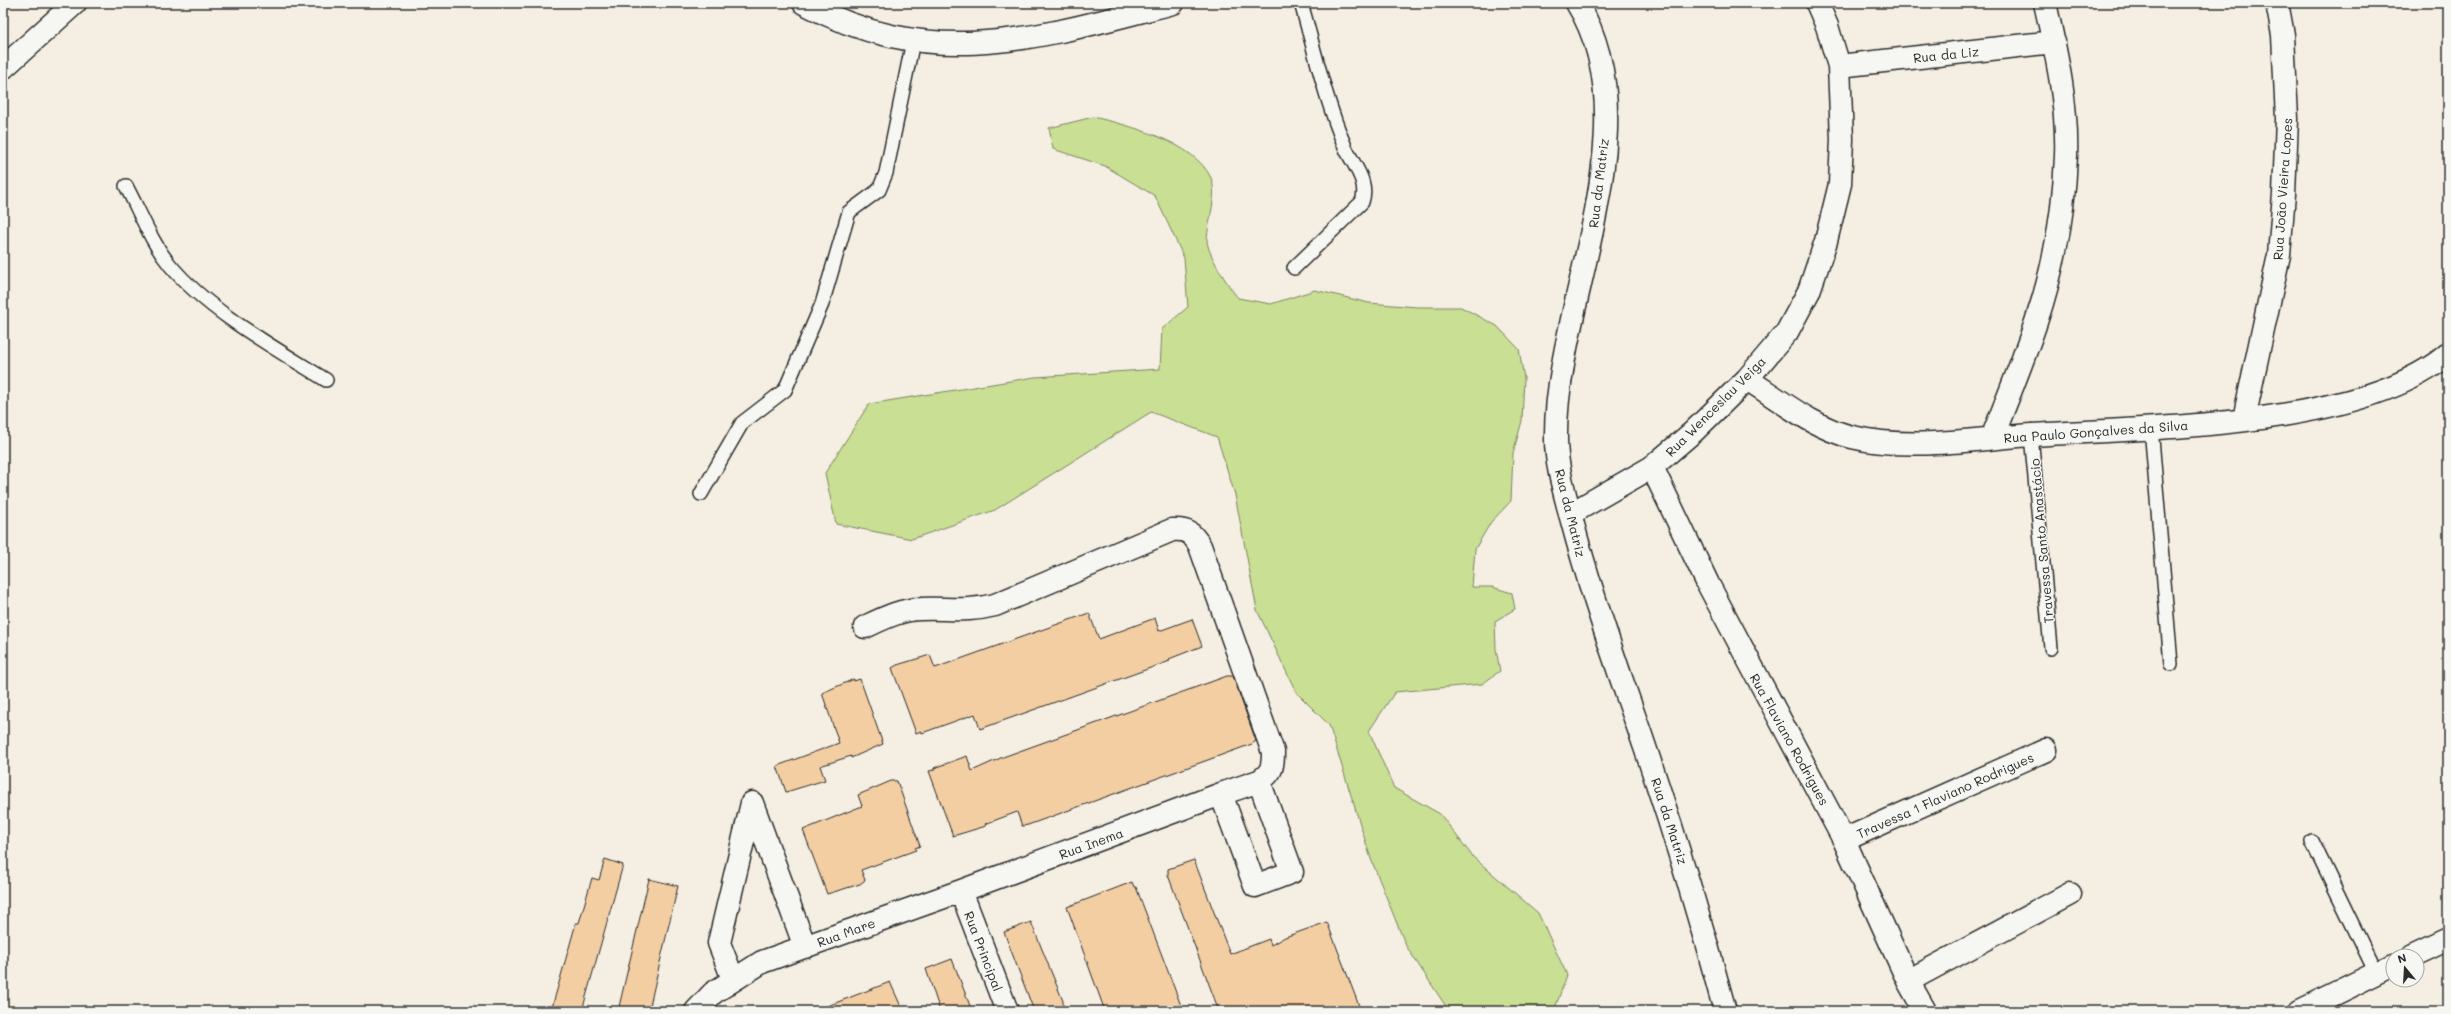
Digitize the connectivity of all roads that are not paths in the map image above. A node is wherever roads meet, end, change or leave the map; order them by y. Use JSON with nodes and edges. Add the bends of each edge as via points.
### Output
{"nodes":[{"id":1,"x":75,"y":3,"type":"edge"},
{"id":2,"x":804,"y":3,"type":"edge"},
{"id":3,"x":1173,"y":3,"type":"edge"},
{"id":4,"x":1301,"y":3,"type":"edge"},
{"id":5,"x":1577,"y":3,"type":"edge"},
{"id":6,"x":1817,"y":3,"type":"edge"},
{"id":7,"x":2045,"y":3,"type":"edge"},
{"id":8,"x":2277,"y":3,"type":"edge"},
{"id":9,"x":913,"y":41,"type":"junction"},
{"id":10,"x":2054,"y":42,"type":"junction"},
{"id":11,"x":1839,"y":66,"type":"junction"},
{"id":12,"x":3,"y":68,"type":"edge"},
{"id":13,"x":126,"y":186,"type":"dead end"},
{"id":14,"x":1294,"y":268,"type":"dead end"},
{"id":15,"x":2448,"y":354,"type":"edge"},
{"id":16,"x":1747,"y":378,"type":"junction"},
{"id":17,"x":326,"y":380,"type":"dead end"},
{"id":18,"x":2244,"y":419,"type":"junction"},
{"id":19,"x":2151,"y":427,"type":"junction"},
{"id":20,"x":2031,"y":435,"type":"junction"},
{"id":21,"x":1992,"y":438,"type":"junction"},
{"id":22,"x":1652,"y":467,"type":"junction"},
{"id":23,"x":701,"y":494,"type":"dead end"},
{"id":24,"x":1570,"y":514,"type":"junction"},
{"id":25,"x":865,"y":627,"type":"dead end"},
{"id":26,"x":2051,"y":648,"type":"dead end"},
{"id":27,"x":2172,"y":664,"type":"dead end"},
{"id":28,"x":2046,"y":750,"type":"dead end"},
{"id":29,"x":1259,"y":780,"type":"junction"},
{"id":30,"x":1220,"y":794,"type":"junction"},
{"id":31,"x":1844,"y":840,"type":"junction"},
{"id":32,"x":2312,"y":841,"type":"dead end"},
{"id":33,"x":961,"y":891,"type":"junction"},
{"id":34,"x":2070,"y":894,"type":"dead end"},
{"id":35,"x":2448,"y":939,"type":"edge"},
{"id":36,"x":805,"y":947,"type":"junction"},
{"id":37,"x":2425,"y":950,"type":"edge"},
{"id":38,"x":2384,"y":969,"type":"edge"},
{"id":39,"x":733,"y":979,"type":"junction"},
{"id":40,"x":1908,"y":981,"type":"junction"},
{"id":41,"x":696,"y":1011,"type":"edge"},
{"id":42,"x":1007,"y":1011,"type":"edge"},
{"id":43,"x":1725,"y":1011,"type":"edge"},
{"id":44,"x":1925,"y":1011,"type":"edge"},
{"id":45,"x":2299,"y":1011,"type":"edge"}],
"edges":[{"from":1,"to":12,"type":"street"},
{"from":2,"to":9,"type":"street","via":[[868,30]]},
{"from":3,"to":9,"type":"street","via":[[1060,33],[1006,42],[958,44]]},
{"from":4,"to":14,"type":"lane","via":[[1334,118],[1361,176],[1365,192],[1362,202]]},
{"from":5,"to":24,"type":"street","name":"Rua da Matriz","via":[[1587,18],[1598,46],[1604,77],[1606,117],[1601,173],[1590,243],[1556,406],[1556,442],[1560,477]]},
{"from":6,"to":11,"type":"street","name":"Rua Wenceslau Veiga"},
{"from":7,"to":10,"type":"street"},
{"from":8,"to":18,"type":"street","name":"Rua João Vieira Lopes","via":[[2283,35],[2287,119],[2283,209],[2279,255]]},
{"from":9,"to":23,"type":"lane","via":[[886,173],[879,190],[849,212],[822,304],[796,370],[785,390],[742,423]]},
{"from":10,"to":11,"type":"street","name":"Rua da Liz"},
{"from":10,"to":21,"type":"street","via":[[2066,139],[2062,204],[2051,266],[2036,322]]},
{"from":11,"to":16,"type":"street","name":"Rua Wenceslau Veiga","via":[[1842,99],[1840,184],[1826,241],[1808,292],[1787,332]]},
{"from":13,"to":17,"type":"lane","via":[[156,247],[188,284],[261,340]]},
{"from":15,"to":18,"type":"street","name":"Rua Paulo Gonçalves da Silva","via":[[2417,375],[2381,391],[2309,410]]},
{"from":16,"to":21,"type":"street","name":"Rua Paulo Gonçalves da Silva","via":[[1823,427],[1853,437],[1898,443]]},
{"from":16,"to":22,"type":"street","name":"Rua Wenceslau Veiga","via":[[1693,432]]},
{"from":18,"to":19,"type":"street","name":"Rua Paulo Gonçalves da Silva"},
{"from":19,"to":20,"type":"street","name":"Rua Paulo Gonçalves da Silva"},
{"from":19,"to":27,"type":"lane"},
{"from":20,"to":21,"type":"street","name":"Rua Paulo Gonçalves da Silva"},
{"from":20,"to":26,"type":"lane","name":"Travessa Santo Anastácio"},
{"from":22,"to":24,"type":"street","name":"Rua Wenceslau Veiga"},
{"from":22,"to":31,"type":"street","name":"Rua Flaviano Rodrigues","via":[[1708,584]]},
{"from":24,"to":43,"type":"street","name":"Rua da Matriz","via":[[1604,629],[1676,837]]},
{"from":25,"to":29,"type":"street","via":[[903,611],[976,610],[995,605],[1172,530],[1184,529],[1192,533],[1200,546],[1273,752],[1273,768],[1268,776]]},
{"from":28,"to":31,"type":"street","name":"Travessa 1 Flaviano Rodrigues"},
{"from":29,"to":30,"type":"street","name":"Rua Inema"},
{"from":29,"to":30,"type":"street","via":[[1292,872],[1255,886]]},
{"from":30,"to":33,"type":"street","name":"Rua Inema"},
{"from":31,"to":40,"type":"street","name":"Rua Flaviano Rodrigues"},
{"from":32,"to":38,"type":"lane"},
{"from":33,"to":36,"type":"street","name":"Rua Mare"},
{"from":33,"to":42,"type":"street","name":"Rua Principal"},
{"from":34,"to":40,"type":"street"},
{"from":35,"to":37,"type":"street"},
{"from":36,"to":39,"type":"street","name":"Rua Mare","via":[[762,962]]},
{"from":36,"to":39,"type":"street","via":[[752,803],[719,943]]},
{"from":38,"to":45,"type":"street"},
{"from":39,"to":41,"type":"street","name":"Rua Mare","via":[[707,998]]},
{"from":40,"to":44,"type":"street","name":"Rua Flaviano Rodrigues"}]}
